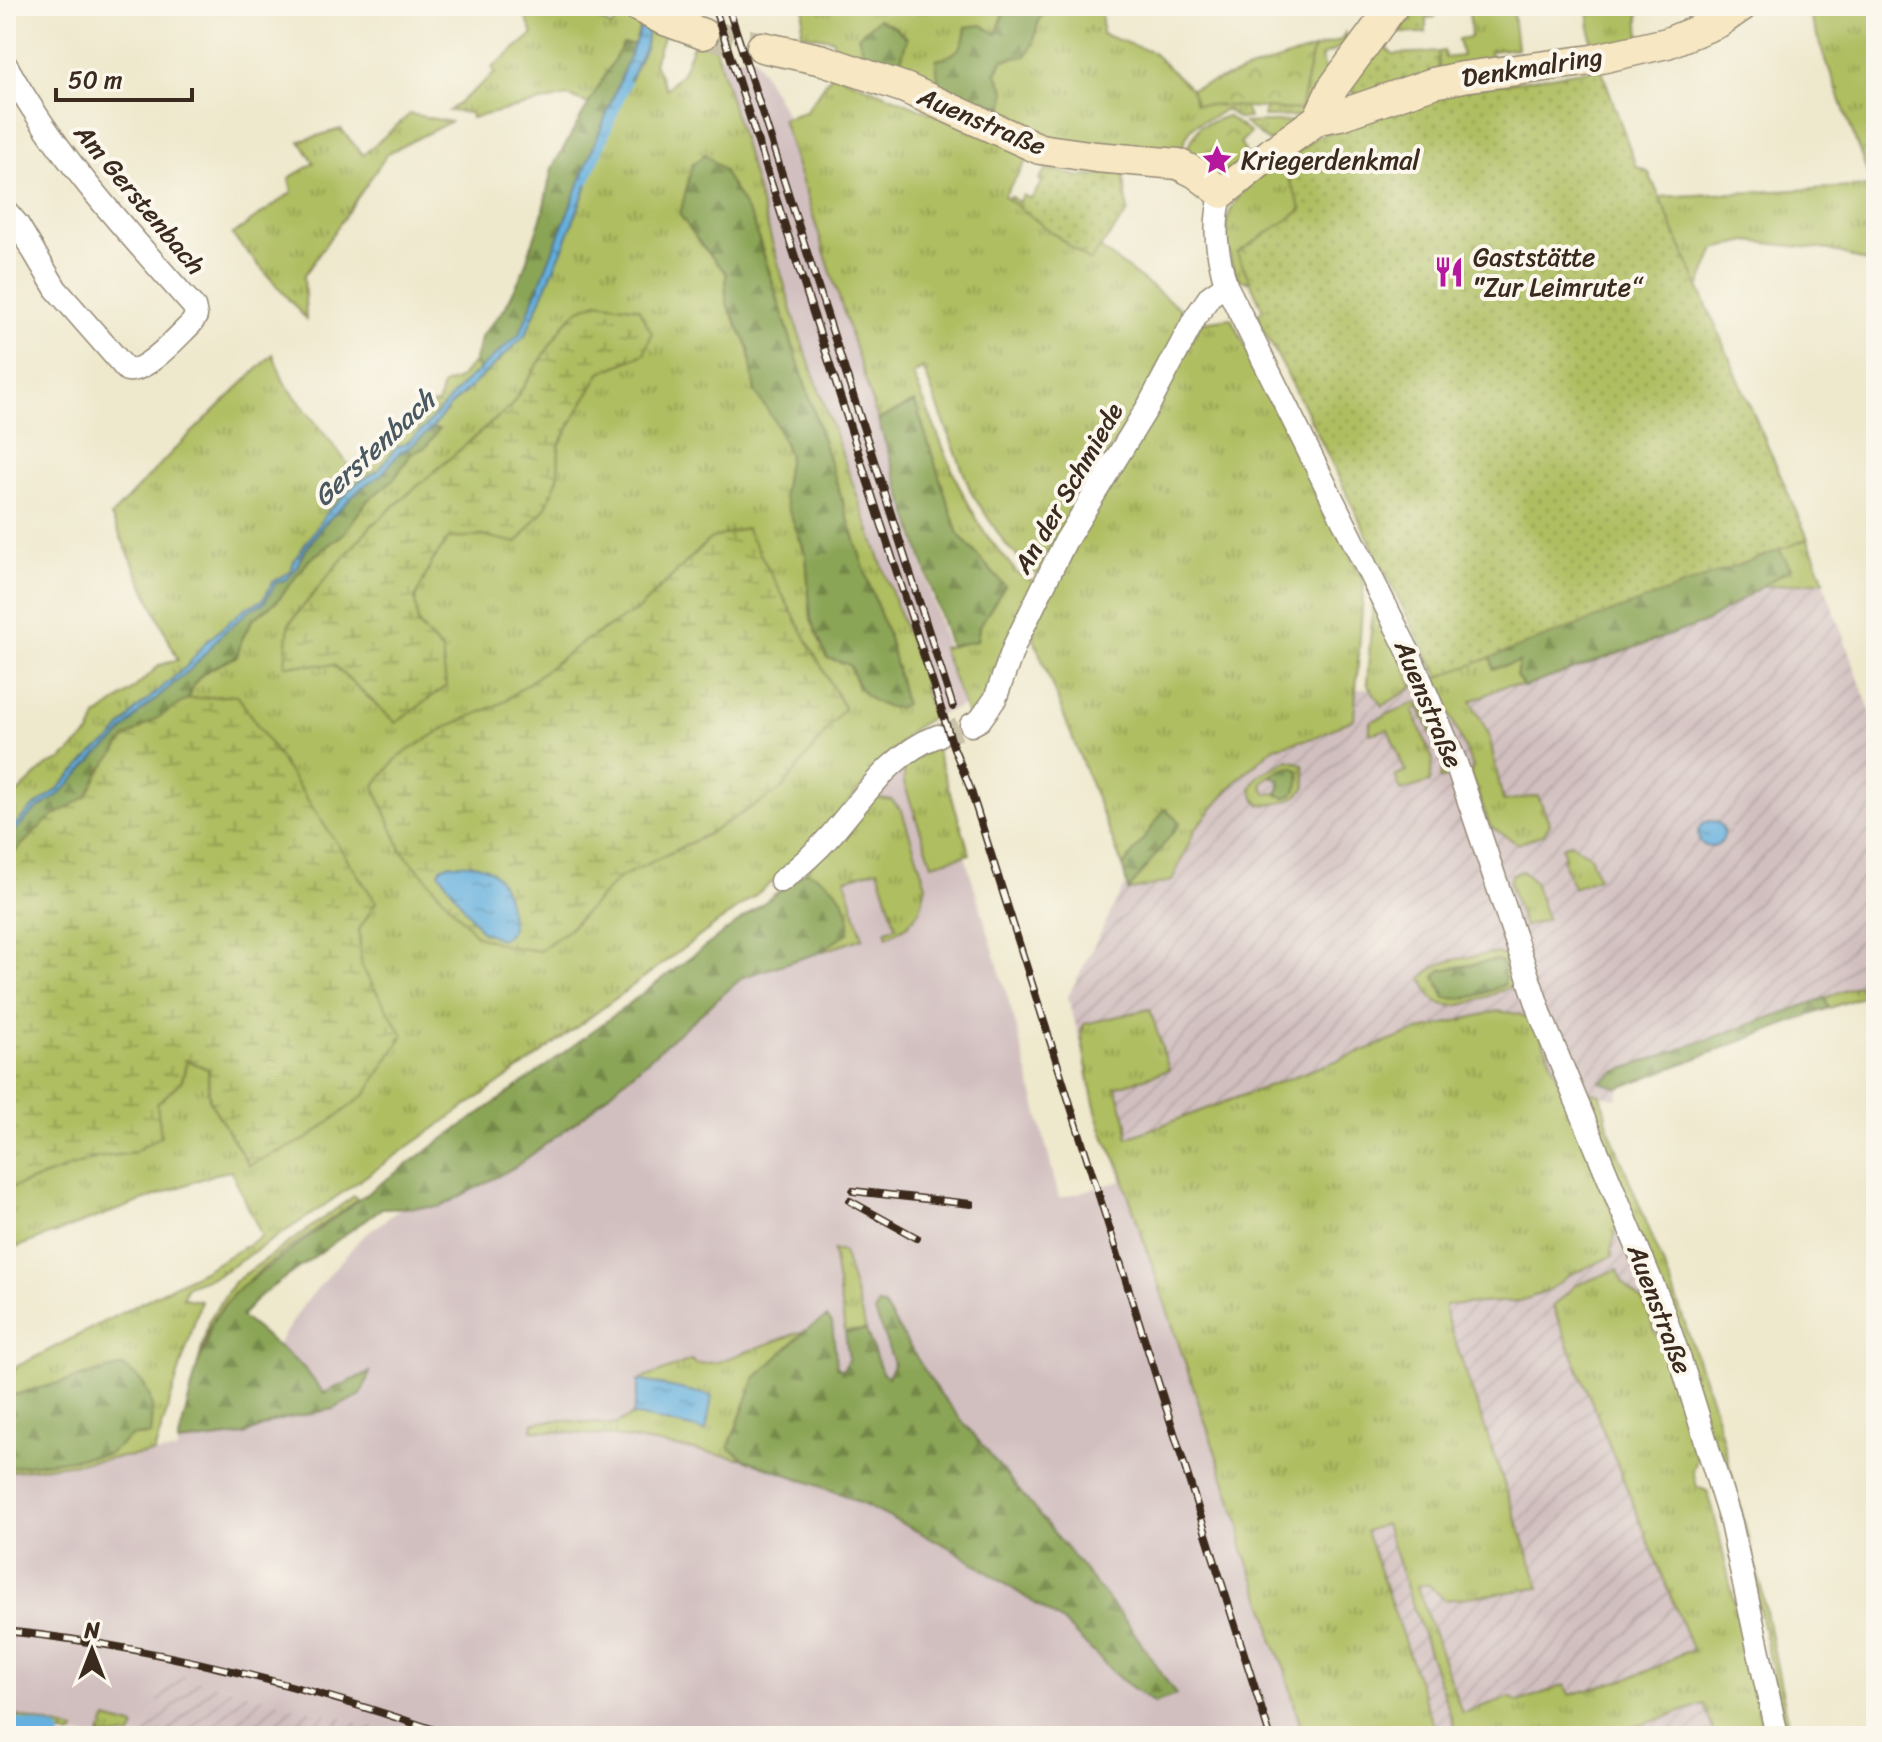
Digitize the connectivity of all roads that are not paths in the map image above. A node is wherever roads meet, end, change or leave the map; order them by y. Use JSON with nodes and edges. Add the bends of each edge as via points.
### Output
{"nodes":[{"id":1,"x":1393,"y":6,"type":"edge"},
{"id":2,"x":1742,"y":6,"type":"edge"},
{"id":3,"x":649,"y":13,"type":"edge"},
{"id":4,"x":703,"y":34,"type":"tunnel mouth"},
{"id":5,"x":762,"y":47,"type":"tunnel mouth"},
{"id":6,"x":8,"y":73,"type":"edge"},
{"id":7,"x":1318,"y":119,"type":"junction"},
{"id":8,"x":1222,"y":193,"type":"junction"},
{"id":9,"x":6,"y":211,"type":"edge"},
{"id":10,"x":1226,"y":285,"type":"junction"},
{"id":11,"x":971,"y":725,"type":"tunnel mouth"},
{"id":12,"x":938,"y":736,"type":"tunnel mouth"},
{"id":13,"x":781,"y":881,"type":"dead end"},
{"id":14,"x":1777,"y":1736,"type":"edge"}],
"edges":[{"from":1,"to":7,"type":"street","name":"Denkmalring","via":[[1332,89]]},
{"from":2,"to":7,"type":"street","name":"Denkmalring","via":[[1719,22],[1667,43],[1592,60],[1433,83]]},
{"from":3,"to":4,"type":"street"},
{"from":5,"to":8,"type":"street","name":"Auenstraße","via":[[823,60],[905,88],[1040,149],[1178,164]]},
{"from":6,"to":9,"type":"street","name":"Am Gerstenbach","via":[[47,133],[194,307],[196,316],[145,366],[127,370],[56,289]]},
{"from":7,"to":8,"type":"street","name":"Denkmalring"},
{"from":8,"to":10,"type":"street","name":"Auenstraße","via":[[1215,232]]},
{"from":10,"to":11,"type":"street","name":"An der Schmiede","via":[[1210,296],[1195,318],[1065,542],[1015,644],[995,699]]},
{"from":10,"to":14,"type":"street","name":"Auenstraße","via":[[1410,655],[1456,763],[1542,1018],[1685,1374],[1731,1523]]},
{"from":12,"to":13,"type":"street","via":[[900,756],[829,837]]}]}
